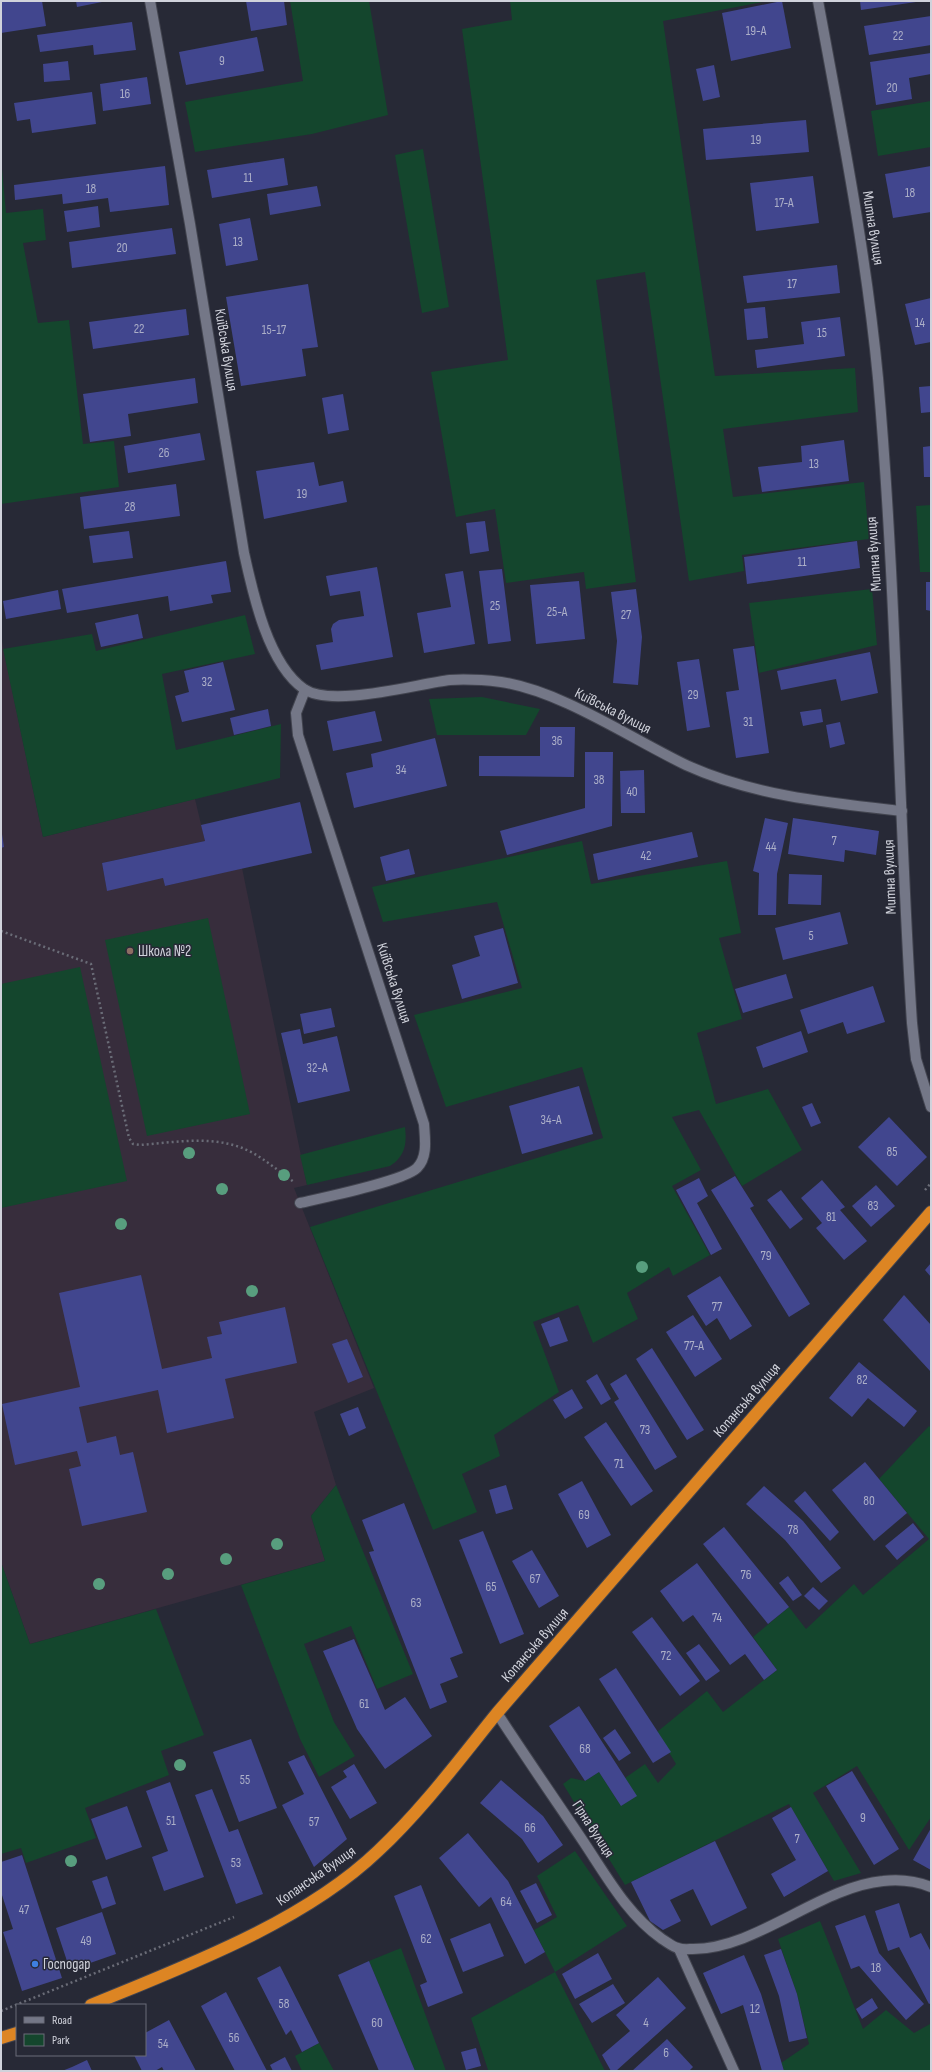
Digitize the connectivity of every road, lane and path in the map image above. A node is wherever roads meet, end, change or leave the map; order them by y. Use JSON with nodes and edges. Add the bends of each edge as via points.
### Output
{"nodes":[{"id":1,"x":150,"y":1,"type":"edge"},
{"id":2,"x":818,"y":1,"type":"edge"},
{"id":3,"x":305,"y":690,"type":"junction"},
{"id":4,"x":902,"y":811,"type":"junction"},
{"id":5,"x":1,"y":931,"type":"edge"},
{"id":6,"x":931,"y":1107,"type":"edge"},
{"id":7,"x":931,"y":1183,"type":"edge"},
{"id":8,"x":921,"y":1195,"type":"dead end"},
{"id":9,"x":318,"y":1199,"type":"junction"},
{"id":10,"x":300,"y":1203,"type":"dead end"},
{"id":11,"x":931,"y":1212,"type":"edge"},
{"id":12,"x":497,"y":1713,"type":"junction"},
{"id":13,"x":931,"y":1887,"type":"edge"},
{"id":14,"x":239,"y":1914,"type":"dead end"},
{"id":15,"x":679,"y":1948,"type":"junction"},
{"id":16,"x":18,"y":2004,"type":"edge"},
{"id":17,"x":93,"y":2004,"type":"edge"},
{"id":18,"x":16,"y":2005,"type":"edge"},
{"id":19,"x":1,"y":2011,"type":"edge"},
{"id":20,"x":16,"y":2033,"type":"edge"},
{"id":21,"x":1,"y":2038,"type":"edge"},
{"id":22,"x":734,"y":2071,"type":"edge"}],
"edges":[{"from":1,"to":3,"type":"street","name":"Київська вулиця","via":[[253,594],[278,658],[292,678]]},
{"from":2,"to":4,"type":"street","name":"Митна вулиця","via":[[862,245],[878,380],[897,684]]},
{"from":3,"to":4,"type":"street","name":"Київська вулиця","via":[[328,696],[350,696],[450,680],[475,679],[503,683],[562,702],[687,765],[726,781],[790,797]]},
{"from":3,"to":9,"type":"street","name":"Київська вулиця","via":[[296,713],[298,735],[424,1124],[426,1142],[424,1155],[417,1168],[401,1178]]},
{"from":4,"to":6,"type":"street","name":"Митна вулиця","via":[[912,1023],[916,1059]]},
{"from":5,"to":9,"type":"path","via":[[91,964],[129,1138],[133,1144],[201,1140],[232,1145],[254,1154]]},
{"from":7,"to":8,"type":"path"},
{"from":9,"to":10,"type":"street","name":"Київська вулиця"},
{"from":11,"to":12,"type":"highway","name":"Копанська вулиця"},
{"from":12,"to":15,"type":"street","name":"Гірна вулиця","via":[[614,1890],[646,1926]]},
{"from":12,"to":17,"type":"highway","name":"Копанська вулиця","via":[[409,1819],[378,1852],[347,1878],[291,1915],[256,1933]]},
{"from":13,"to":15,"type":"street","name":"Гірна вулиця","via":[[903,1880],[874,1883],[824,1900],[722,1945],[700,1949]]},
{"from":14,"to":16,"type":"path"},
{"from":15,"to":22,"type":"street"},
{"from":18,"to":19,"type":"path"},
{"from":20,"to":21,"type":"highway"}]}
